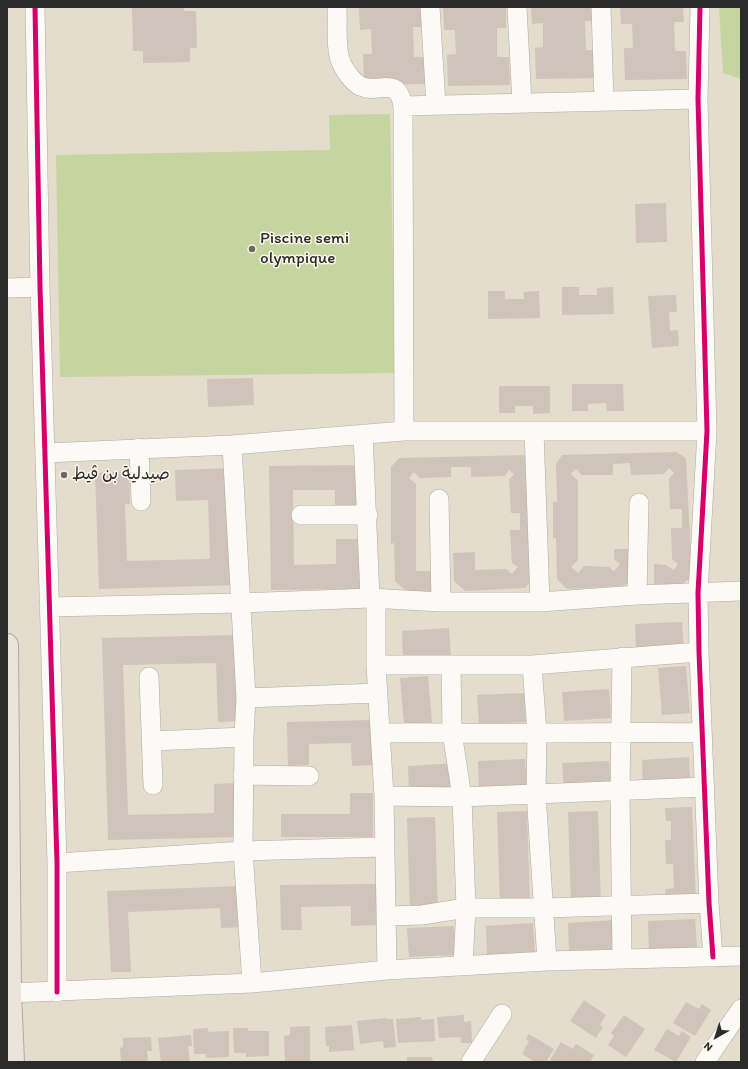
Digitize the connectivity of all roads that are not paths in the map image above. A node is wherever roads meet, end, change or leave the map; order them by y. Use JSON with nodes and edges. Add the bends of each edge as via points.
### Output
{"nodes":[{"id":1,"x":35,"y":7,"type":"edge"},
{"id":2,"x":337,"y":7,"type":"edge"},
{"id":3,"x":430,"y":7,"type":"edge"},
{"id":4,"x":517,"y":7,"type":"edge"},
{"id":5,"x":602,"y":7,"type":"edge"},
{"id":6,"x":700,"y":7,"type":"edge"},
{"id":7,"x":698,"y":98,"type":"junction"},
{"id":8,"x":604,"y":101,"type":"junction"},
{"id":9,"x":522,"y":103,"type":"junction"},
{"id":10,"x":436,"y":105,"type":"junction"},
{"id":11,"x":403,"y":106,"type":"junction"},
{"id":12,"x":40,"y":287,"type":"junction"},
{"id":13,"x":7,"y":288,"type":"edge"},
{"id":14,"x":404,"y":431,"type":"junction"},
{"id":15,"x":534,"y":431,"type":"junction"},
{"id":16,"x":707,"y":431,"type":"junction"},
{"id":17,"x":363,"y":434,"type":"junction"},
{"id":18,"x":232,"y":446,"type":"junction"},
{"id":19,"x":139,"y":448,"type":"junction"},
{"id":20,"x":45,"y":453,"type":"junction"},
{"id":21,"x":439,"y":499,"type":"dead end"},
{"id":22,"x":141,"y":501,"type":"dead end"},
{"id":23,"x":639,"y":502,"type":"dead end"},
{"id":24,"x":301,"y":515,"type":"dead end"},
{"id":25,"x":368,"y":515,"type":"junction"},
{"id":26,"x":741,"y":591,"type":"edge"},
{"id":27,"x":698,"y":593,"type":"junction"},
{"id":28,"x":637,"y":595,"type":"junction"},
{"id":29,"x":373,"y":598,"type":"junction"},
{"id":30,"x":441,"y":602,"type":"junction"},
{"id":31,"x":540,"y":602,"type":"junction"},
{"id":32,"x":240,"y":603,"type":"junction"},
{"id":33,"x":49,"y":607,"type":"junction"},
{"id":34,"x":7,"y":645,"type":"edge"},
{"id":35,"x":698,"y":652,"type":"junction"},
{"id":36,"x":622,"y":657,"type":"junction"},
{"id":37,"x":376,"y":665,"type":"junction"},
{"id":38,"x":451,"y":665,"type":"junction"},
{"id":39,"x":532,"y":665,"type":"junction"},
{"id":40,"x":149,"y":677,"type":"dead end"},
{"id":41,"x":378,"y":693,"type":"junction"},
{"id":42,"x":246,"y":698,"type":"junction"},
{"id":43,"x":621,"y":731,"type":"junction"},
{"id":44,"x":452,"y":732,"type":"junction"},
{"id":45,"x":382,"y":733,"type":"junction"},
{"id":46,"x":537,"y":733,"type":"junction"},
{"id":47,"x":701,"y":733,"type":"junction"},
{"id":48,"x":244,"y":737,"type":"junction"},
{"id":49,"x":153,"y":741,"type":"junction"},
{"id":50,"x":243,"y":775,"type":"junction"},
{"id":51,"x":309,"y":776,"type":"dead end"},
{"id":52,"x":153,"y":785,"type":"dead end"},
{"id":53,"x":705,"y":787,"type":"junction"},
{"id":54,"x":620,"y":791,"type":"junction"},
{"id":55,"x":536,"y":793,"type":"junction"},
{"id":56,"x":384,"y":796,"type":"junction"},
{"id":57,"x":462,"y":797,"type":"junction"},
{"id":58,"x":384,"y":847,"type":"junction"},
{"id":59,"x":243,"y":851,"type":"junction"},
{"id":60,"x":57,"y":863,"type":"junction"},
{"id":61,"x":709,"y":903,"type":"junction"},
{"id":62,"x":623,"y":905,"type":"junction"},
{"id":63,"x":466,"y":908,"type":"junction"},
{"id":64,"x":544,"y":908,"type":"junction"},
{"id":65,"x":388,"y":916,"type":"junction"},
{"id":66,"x":741,"y":956,"type":"edge"},
{"id":67,"x":713,"y":957,"type":"junction"},
{"id":68,"x":622,"y":958,"type":"junction"},
{"id":69,"x":548,"y":961,"type":"junction"},
{"id":70,"x":462,"y":965,"type":"junction"},
{"id":71,"x":387,"y":970,"type":"junction"},
{"id":72,"x":252,"y":983,"type":"junction"},
{"id":73,"x":57,"y":992,"type":"junction"},
{"id":74,"x":10,"y":993,"type":"junction"},
{"id":75,"x":741,"y":1009,"type":"edge"},
{"id":76,"x":502,"y":1014,"type":"dead end"},
{"id":77,"x":13,"y":1062,"type":"edge"},
{"id":78,"x":471,"y":1062,"type":"edge"},
{"id":79,"x":705,"y":1062,"type":"edge"}],
"edges":[{"from":1,"to":12,"type":"street"},
{"from":2,"to":11,"type":"street","via":[[340,62],[354,82],[361,86],[389,86],[397,90]]},
{"from":3,"to":10,"type":"street"},
{"from":4,"to":9,"type":"street"},
{"from":5,"to":8,"type":"street"},
{"from":6,"to":7,"type":"street"},
{"from":7,"to":8,"type":"street"},
{"from":7,"to":16,"type":"street"},
{"from":8,"to":9,"type":"street"},
{"from":9,"to":10,"type":"street"},
{"from":10,"to":11,"type":"street"},
{"from":11,"to":14,"type":"street"},
{"from":12,"to":13,"type":"street"},
{"from":12,"to":20,"type":"street"},
{"from":14,"to":15,"type":"street"},
{"from":14,"to":17,"type":"street"},
{"from":15,"to":16,"type":"street"},
{"from":15,"to":31,"type":"street"},
{"from":16,"to":27,"type":"street"},
{"from":17,"to":18,"type":"street"},
{"from":17,"to":25,"type":"street"},
{"from":18,"to":19,"type":"street"},
{"from":18,"to":32,"type":"street"},
{"from":19,"to":20,"type":"street"},
{"from":19,"to":22,"type":"street"},
{"from":20,"to":33,"type":"street"},
{"from":21,"to":30,"type":"street"},
{"from":23,"to":28,"type":"street"},
{"from":24,"to":25,"type":"street"},
{"from":25,"to":29,"type":"street"},
{"from":26,"to":27,"type":"street"},
{"from":27,"to":28,"type":"street"},
{"from":27,"to":35,"type":"street"},
{"from":28,"to":31,"type":"street"},
{"from":29,"to":30,"type":"street"},
{"from":29,"to":32,"type":"street"},
{"from":29,"to":37,"type":"street"},
{"from":30,"to":31,"type":"street"},
{"from":32,"to":33,"type":"street"},
{"from":32,"to":42,"type":"street"},
{"from":33,"to":60,"type":"street"},
{"from":34,"to":74,"type":"highway"},
{"from":35,"to":36,"type":"street"},
{"from":35,"to":47,"type":"street"},
{"from":36,"to":39,"type":"street"},
{"from":36,"to":43,"type":"street"},
{"from":37,"to":38,"type":"street"},
{"from":37,"to":41,"type":"street"},
{"from":38,"to":39,"type":"street"},
{"from":38,"to":44,"type":"street"},
{"from":39,"to":46,"type":"street"},
{"from":40,"to":49,"type":"street"},
{"from":41,"to":42,"type":"street"},
{"from":41,"to":45,"type":"street"},
{"from":42,"to":48,"type":"street"},
{"from":43,"to":46,"type":"street"},
{"from":43,"to":47,"type":"street"},
{"from":43,"to":54,"type":"street"},
{"from":44,"to":45,"type":"street"},
{"from":44,"to":46,"type":"street"},
{"from":44,"to":57,"type":"street"},
{"from":45,"to":56,"type":"street"},
{"from":46,"to":55,"type":"street"},
{"from":47,"to":53,"type":"street"},
{"from":48,"to":49,"type":"street"},
{"from":48,"to":50,"type":"street"},
{"from":49,"to":52,"type":"street"},
{"from":50,"to":51,"type":"street"},
{"from":50,"to":59,"type":"street"},
{"from":53,"to":54,"type":"street"},
{"from":53,"to":61,"type":"street"},
{"from":54,"to":55,"type":"street"},
{"from":54,"to":62,"type":"street"},
{"from":55,"to":57,"type":"street"},
{"from":55,"to":64,"type":"street"},
{"from":56,"to":57,"type":"street"},
{"from":56,"to":58,"type":"street"},
{"from":57,"to":63,"type":"street"},
{"from":58,"to":59,"type":"street"},
{"from":58,"to":65,"type":"street"},
{"from":59,"to":60,"type":"street"},
{"from":59,"to":72,"type":"street"},
{"from":60,"to":73,"type":"street"},
{"from":61,"to":62,"type":"street"},
{"from":61,"to":67,"type":"street"},
{"from":62,"to":64,"type":"street"},
{"from":62,"to":68,"type":"street"},
{"from":63,"to":64,"type":"street"},
{"from":63,"to":65,"type":"street","via":[[422,915]]},
{"from":63,"to":70,"type":"street"},
{"from":64,"to":69,"type":"street"},
{"from":65,"to":71,"type":"street"},
{"from":66,"to":67,"type":"street"},
{"from":67,"to":68,"type":"street"},
{"from":68,"to":69,"type":"street"},
{"from":69,"to":70,"type":"street"},
{"from":70,"to":71,"type":"street"},
{"from":71,"to":72,"type":"street"},
{"from":72,"to":73,"type":"street"},
{"from":73,"to":74,"type":"street"},
{"from":74,"to":77,"type":"highway"},
{"from":75,"to":79,"type":"street"},
{"from":76,"to":78,"type":"street"}]}
